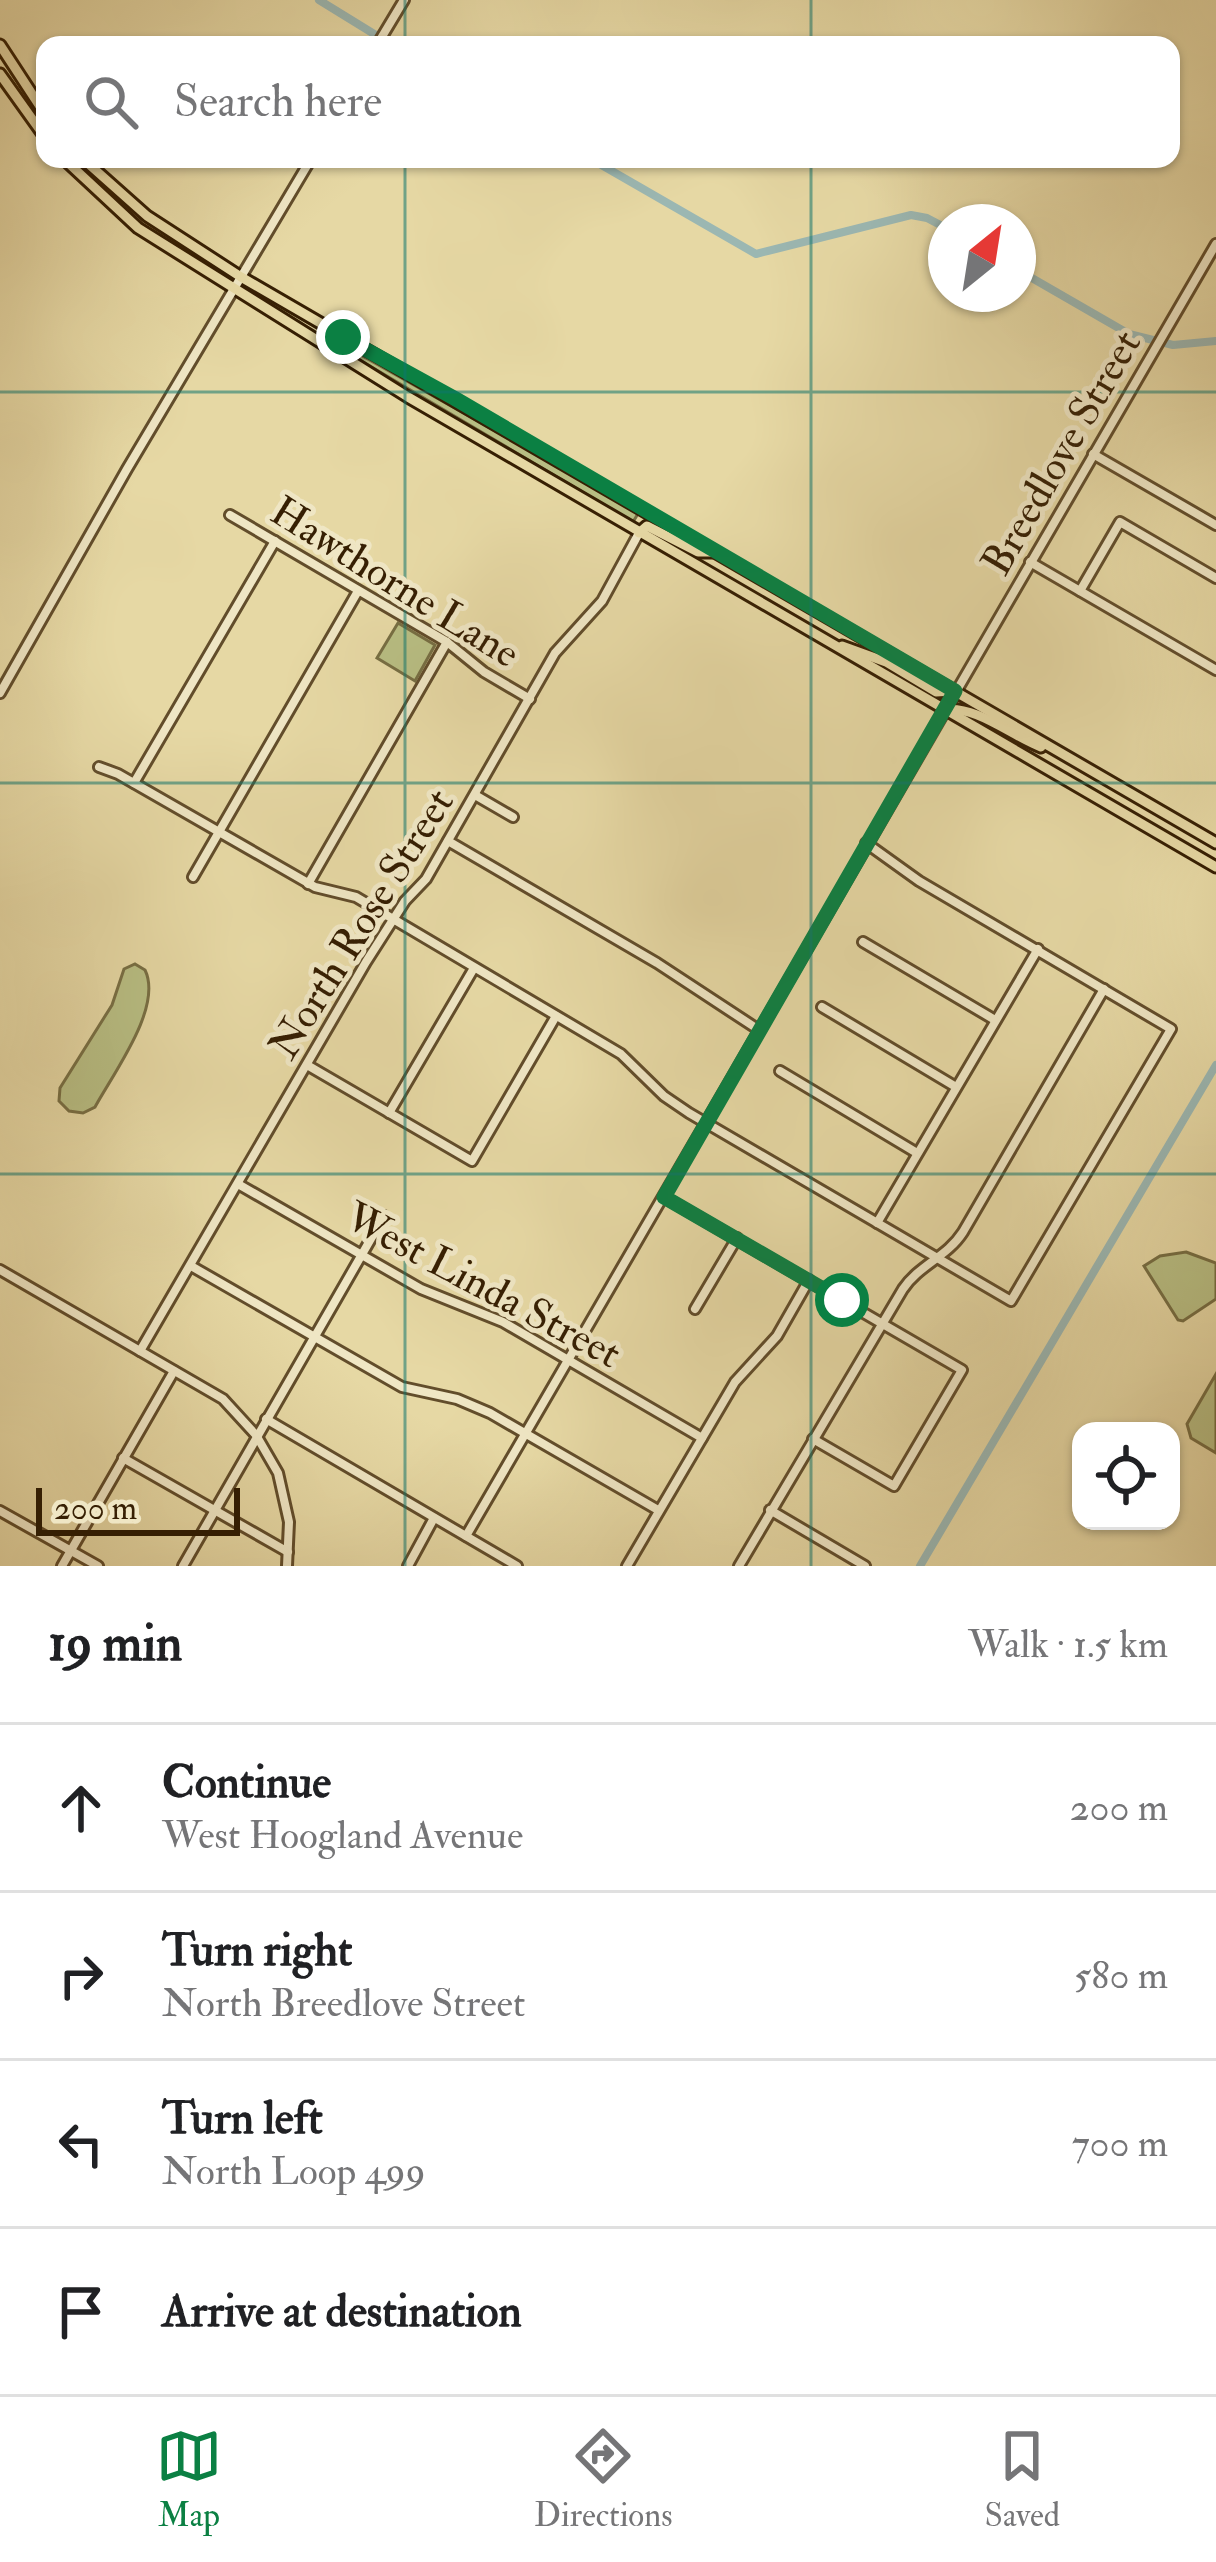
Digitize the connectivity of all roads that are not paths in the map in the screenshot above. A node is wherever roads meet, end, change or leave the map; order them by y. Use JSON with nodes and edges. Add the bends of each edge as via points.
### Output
{"nodes":[{"id":1,"x":404,"y":0,"type":"edge"},
{"id":2,"x":383,"y":36,"type":"edge"},
{"id":3,"x":0,"y":45,"type":"edge"},
{"id":4,"x":0,"y":74,"type":"edge"},
{"id":5,"x":36,"y":100,"type":"edge"},
{"id":6,"x":36,"y":124,"type":"edge"},
{"id":7,"x":74,"y":168,"type":"edge"},
{"id":8,"x":93,"y":168,"type":"edge"},
{"id":9,"x":306,"y":168,"type":"edge"},
{"id":10,"x":1216,"y":244,"type":"edge"},
{"id":11,"x":241,"y":277,"type":"junction"},
{"id":12,"x":233,"y":290,"type":"junction"},
{"id":13,"x":1093,"y":454,"type":"junction"},
{"id":14,"x":230,"y":514,"type":"dead end"},
{"id":15,"x":1216,"y":525,"type":"edge"},
{"id":16,"x":639,"y":533,"type":"junction"},
{"id":17,"x":275,"y":541,"type":"junction"},
{"id":18,"x":717,"y":553,"type":"junction"},
{"id":19,"x":1030,"y":562,"type":"junction"},
{"id":20,"x":1216,"y":578,"type":"edge"},
{"id":21,"x":358,"y":591,"type":"junction"},
{"id":22,"x":1080,"y":591,"type":"junction"},
{"id":23,"x":825,"y":641,"type":"junction"},
{"id":24,"x":447,"y":642,"type":"junction"},
{"id":25,"x":1216,"y":670,"type":"edge"},
{"id":26,"x":955,"y":691,"type":"junction"},
{"id":27,"x":0,"y":693,"type":"edge"},
{"id":28,"x":530,"y":699,"type":"junction"},
{"id":29,"x":944,"y":710,"type":"junction"},
{"id":30,"x":1069,"y":757,"type":"junction"},
{"id":31,"x":99,"y":767,"type":"dead end"},
{"id":32,"x":134,"y":783,"type":"junction"},
{"id":33,"x":475,"y":795,"type":"junction"},
{"id":34,"x":513,"y":817,"type":"dead end"},
{"id":35,"x":218,"y":832,"type":"junction"},
{"id":36,"x":448,"y":841,"type":"junction"},
{"id":37,"x":866,"y":843,"type":"junction"},
{"id":38,"x":1216,"y":843,"type":"edge"},
{"id":39,"x":1216,"y":867,"type":"edge"},
{"id":40,"x":193,"y":878,"type":"dead end"},
{"id":41,"x":308,"y":884,"type":"junction"},
{"id":42,"x":395,"y":921,"type":"junction"},
{"id":43,"x":862,"y":942,"type":"dead end"},
{"id":44,"x":1038,"y":949,"type":"junction"},
{"id":45,"x":474,"y":968,"type":"junction"},
{"id":46,"x":1104,"y":989,"type":"junction"},
{"id":47,"x":822,"y":1007,"type":"dead end"},
{"id":48,"x":556,"y":1016,"type":"junction"},
{"id":49,"x":995,"y":1020,"type":"junction"},
{"id":50,"x":759,"y":1030,"type":"junction"},
{"id":51,"x":307,"y":1065,"type":"junction"},
{"id":52,"x":780,"y":1071,"type":"dead end"},
{"id":53,"x":956,"y":1087,"type":"junction"},
{"id":54,"x":389,"y":1113,"type":"junction"},
{"id":55,"x":706,"y":1122,"type":"junction"},
{"id":56,"x":917,"y":1153,"type":"junction"},
{"id":57,"x":238,"y":1184,"type":"junction"},
{"id":58,"x":664,"y":1197,"type":"junction"},
{"id":59,"x":384,"y":1216,"type":"dead end"},
{"id":60,"x":877,"y":1223,"type":"junction"},
{"id":61,"x":737,"y":1238,"type":"junction"},
{"id":62,"x":362,"y":1256,"type":"junction"},
{"id":63,"x":938,"y":1259,"type":"junction"},
{"id":64,"x":191,"y":1266,"type":"junction"},
{"id":65,"x":0,"y":1270,"type":"edge"},
{"id":66,"x":808,"y":1280,"type":"junction"},
{"id":67,"x":694,"y":1309,"type":"dead end"},
{"id":68,"x":881,"y":1324,"type":"junction"},
{"id":69,"x":315,"y":1335,"type":"junction"},
{"id":70,"x":140,"y":1351,"type":"junction"},
{"id":71,"x":569,"y":1361,"type":"junction"},
{"id":72,"x":174,"y":1371,"type":"junction"},
{"id":73,"x":266,"y":1419,"type":"junction"},
{"id":74,"x":527,"y":1434,"type":"junction"},
{"id":75,"x":256,"y":1435,"type":"junction"},
{"id":76,"x":702,"y":1438,"type":"junction"},
{"id":77,"x":813,"y":1439,"type":"junction"},
{"id":78,"x":123,"y":1458,"type":"junction"},
{"id":79,"x":0,"y":1510,"type":"edge"},
{"id":80,"x":214,"y":1510,"type":"junction"},
{"id":81,"x":658,"y":1510,"type":"junction"},
{"id":82,"x":770,"y":1510,"type":"junction"},
{"id":83,"x":434,"y":1518,"type":"junction"},
{"id":84,"x":466,"y":1536,"type":"junction"},
{"id":85,"x":71,"y":1550,"type":"junction"},
{"id":86,"x":288,"y":1552,"type":"junction"},
{"id":87,"x":62,"y":1566,"type":"edge"},
{"id":88,"x":98,"y":1566,"type":"edge"},
{"id":89,"x":183,"y":1566,"type":"edge"},
{"id":90,"x":287,"y":1566,"type":"edge"},
{"id":91,"x":409,"y":1566,"type":"edge"},
{"id":92,"x":517,"y":1566,"type":"edge"},
{"id":93,"x":626,"y":1566,"type":"edge"},
{"id":94,"x":739,"y":1566,"type":"edge"},
{"id":95,"x":865,"y":1566,"type":"edge"}],
"edges":[{"from":1,"to":2,"type":"street"},
{"from":3,"to":5,"type":"main road"},
{"from":4,"to":6,"type":"main road"},
{"from":7,"to":12,"type":"main road","via":[[138,228]]},
{"from":8,"to":11,"type":"main road","via":[[147,216]]},
{"from":9,"to":11,"type":"street"},
{"from":10,"to":13,"type":"street","name":"Breedlove Street"},
{"from":11,"to":12,"type":"street"},
{"from":11,"to":18,"type":"main road"},
{"from":12,"to":16,"type":"main road"},
{"from":12,"to":27,"type":"street"},
{"from":13,"to":15,"type":"street"},
{"from":13,"to":19,"type":"street","name":"Breedlove Street"},
{"from":14,"to":17,"type":"street","name":"Hawthorne Lane"},
{"from":16,"to":18,"type":"main road","via":[[646,526]]},
{"from":16,"to":23,"type":"main road"},
{"from":16,"to":28,"type":"street","name":"North Rose Street","via":[[602,601],[562,643]]},
{"from":17,"to":21,"type":"street","name":"Hawthorne Lane"},
{"from":17,"to":32,"type":"street"},
{"from":18,"to":26,"type":"main road"},
{"from":19,"to":22,"type":"street"},
{"from":19,"to":26,"type":"street","name":"Breedlove Street"},
{"from":20,"to":22,"type":"street","via":[[1120,522]]},
{"from":21,"to":24,"type":"street","name":"Hawthorne Lane"},
{"from":21,"to":35,"type":"street"},
{"from":22,"to":25,"type":"street"},
{"from":23,"to":26,"type":"main road","via":[[886,662],[936,692]]},
{"from":23,"to":29,"type":"main road"},
{"from":24,"to":28,"type":"street","name":"Hawthorne Lane"},
{"from":24,"to":41,"type":"street"},
{"from":26,"to":29,"type":"street","name":"Breedlove Street"},
{"from":26,"to":30,"type":"main road"},
{"from":28,"to":33,"type":"street","name":"North Rose Street"},
{"from":29,"to":30,"type":"main road","via":[[962,707]]},
{"from":29,"to":37,"type":"street","name":"Breedlove Street"},
{"from":29,"to":39,"type":"main road"},
{"from":30,"to":38,"type":"main road"},
{"from":31,"to":32,"type":"street"},
{"from":32,"to":35,"type":"street"},
{"from":33,"to":34,"type":"street"},
{"from":33,"to":36,"type":"street","name":"North Rose Street"},
{"from":35,"to":40,"type":"street"},
{"from":35,"to":41,"type":"street"},
{"from":36,"to":42,"type":"street","name":"North Rose Street"},
{"from":36,"to":50,"type":"street"},
{"from":37,"to":44,"type":"street"},
{"from":37,"to":50,"type":"street","name":"Breedlove Street"},
{"from":41,"to":42,"type":"street","via":[[356,897]]},
{"from":42,"to":45,"type":"street"},
{"from":42,"to":51,"type":"street","name":"North Rose Street"},
{"from":43,"to":49,"type":"street"},
{"from":44,"to":46,"type":"street"},
{"from":44,"to":49,"type":"street"},
{"from":45,"to":48,"type":"street"},
{"from":45,"to":54,"type":"street"},
{"from":46,"to":63,"type":"street","via":[[963,1232]]},
{"from":46,"to":63,"type":"street","via":[[1172,1029],[1011,1301]]},
{"from":47,"to":53,"type":"street"},
{"from":48,"to":54,"type":"street","via":[[472,1161]]},
{"from":48,"to":55,"type":"street","via":[[628,1059]]},
{"from":49,"to":53,"type":"street"},
{"from":50,"to":55,"type":"street","name":"Breedlove Street"},
{"from":51,"to":54,"type":"street"},
{"from":51,"to":57,"type":"street","name":"North Rose Street"},
{"from":52,"to":56,"type":"street"},
{"from":53,"to":56,"type":"street"},
{"from":55,"to":58,"type":"street","name":"Breedlove Street"},
{"from":55,"to":60,"type":"street"},
{"from":56,"to":60,"type":"street"},
{"from":57,"to":62,"type":"street","name":"West Linda Street"},
{"from":57,"to":64,"type":"street","name":"North Rose Street"},
{"from":58,"to":61,"type":"street"},
{"from":58,"to":71,"type":"street","name":"Breedlove Street"},
{"from":59,"to":62,"type":"street"},
{"from":60,"to":63,"type":"street"},
{"from":61,"to":66,"type":"street"},
{"from":61,"to":67,"type":"street"},
{"from":62,"to":69,"type":"street"},
{"from":62,"to":71,"type":"street","name":"West Linda Street"},
{"from":63,"to":68,"type":"street","via":[[909,1280]]},
{"from":64,"to":69,"type":"street"},
{"from":64,"to":70,"type":"street","name":"North Rose Street"},
{"from":65,"to":70,"type":"street"},
{"from":66,"to":68,"type":"street"},
{"from":66,"to":76,"type":"street"},
{"from":68,"to":77,"type":"street"},
{"from":68,"to":77,"type":"street","via":[[962,1370],[906,1467],[894,1486]]},
{"from":69,"to":73,"type":"street"},
{"from":69,"to":74,"type":"street","via":[[402,1387],[465,1402]]},
{"from":70,"to":72,"type":"street"},
{"from":71,"to":74,"type":"street","name":"Breedlove Street"},
{"from":71,"to":76,"type":"street","name":"West Linda Street"},
{"from":72,"to":75,"type":"street","via":[[223,1399]]},
{"from":72,"to":78,"type":"street"},
{"from":73,"to":75,"type":"street"},
{"from":73,"to":83,"type":"street"},
{"from":74,"to":81,"type":"street"},
{"from":74,"to":84,"type":"street","name":"Breedlove Street"},
{"from":75,"to":80,"type":"street"},
{"from":75,"to":86,"type":"street","via":[[285,1496]]},
{"from":76,"to":81,"type":"street"},
{"from":77,"to":82,"type":"street"},
{"from":78,"to":80,"type":"street"},
{"from":78,"to":85,"type":"street"},
{"from":79,"to":85,"type":"street"},
{"from":80,"to":86,"type":"street"},
{"from":80,"to":89,"type":"street"},
{"from":81,"to":93,"type":"street"},
{"from":82,"to":94,"type":"street"},
{"from":82,"to":95,"type":"street"},
{"from":83,"to":84,"type":"street"},
{"from":83,"to":91,"type":"street"},
{"from":84,"to":92,"type":"street"},
{"from":85,"to":87,"type":"street"},
{"from":85,"to":88,"type":"street"},
{"from":86,"to":90,"type":"street"}]}
